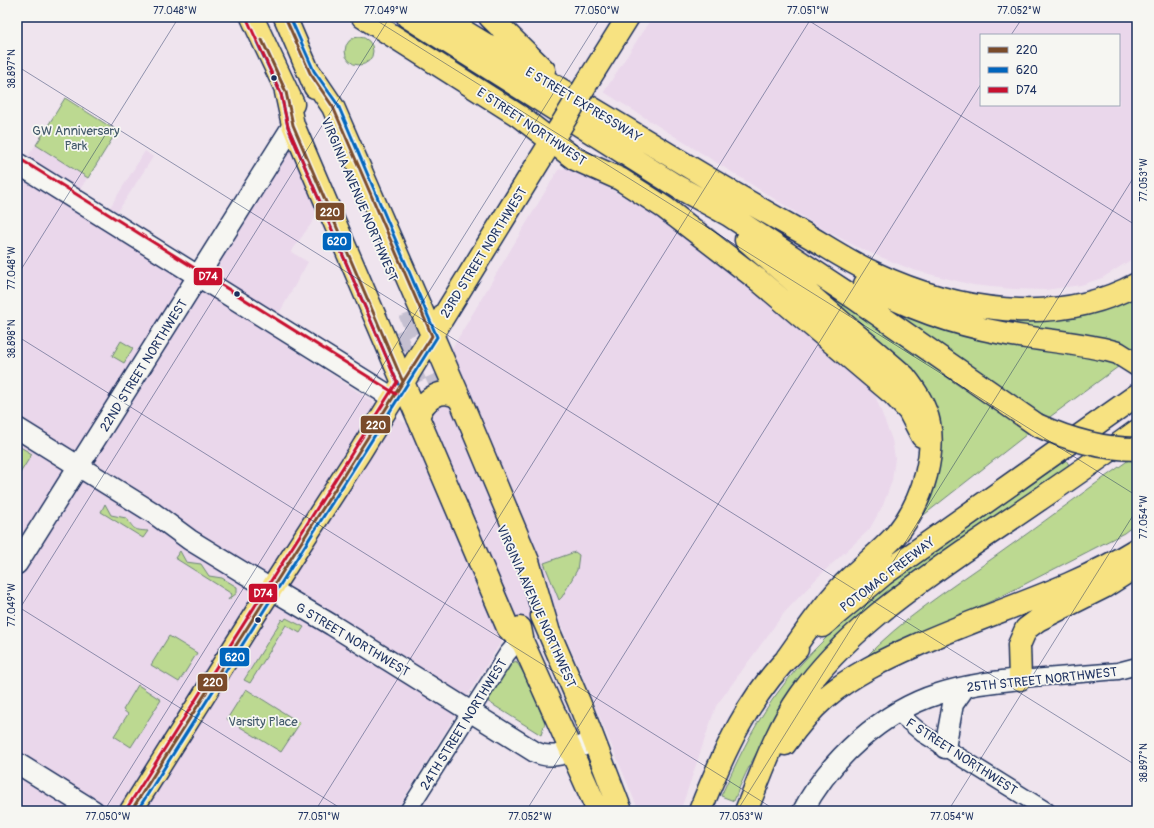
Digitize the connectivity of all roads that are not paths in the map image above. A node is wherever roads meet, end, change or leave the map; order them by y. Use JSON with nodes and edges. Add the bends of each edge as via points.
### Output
{"nodes":[{"id":1,"x":252,"y":17,"type":"edge"},
{"id":2,"x":364,"y":17,"type":"edge"},
{"id":3,"x":408,"y":17,"type":"edge"},
{"id":4,"x":441,"y":17,"type":"edge"},
{"id":5,"x":490,"y":17,"type":"edge"},
{"id":6,"x":628,"y":17,"type":"edge"},
{"id":7,"x":292,"y":22,"type":"edge"},
{"id":8,"x":310,"y":73,"type":"junction"},
{"id":9,"x":286,"y":92,"type":"junction"},
{"id":10,"x":569,"y":93,"type":"junction"},
{"id":11,"x":293,"y":125,"type":"junction"},
{"id":12,"x":556,"y":134,"type":"junction"},
{"id":13,"x":17,"y":163,"type":"edge"},
{"id":14,"x":678,"y":187,"type":"junction"},
{"id":15,"x":727,"y":191,"type":"junction"},
{"id":16,"x":198,"y":276,"type":"junction"},
{"id":17,"x":1137,"y":284,"type":"edge"},
{"id":18,"x":409,"y":313,"type":"tunnel mouth"},
{"id":19,"x":394,"y":333,"type":"tunnel mouth"},
{"id":20,"x":432,"y":336,"type":"junction"},
{"id":21,"x":1133,"y":362,"type":"edge"},
{"id":22,"x":398,"y":390,"type":"junction"},
{"id":23,"x":1137,"y":395,"type":"edge"},
{"id":24,"x":439,"y":408,"type":"junction"},
{"id":25,"x":17,"y":428,"type":"edge"},
{"id":26,"x":1137,"y":431,"type":"edge"},
{"id":27,"x":1137,"y":449,"type":"edge"},
{"id":28,"x":79,"y":466,"type":"junction"},
{"id":29,"x":926,"y":475,"type":"junction"},
{"id":30,"x":1137,"y":532,"type":"edge"},
{"id":31,"x":1137,"y":549,"type":"edge"},
{"id":32,"x":17,"y":564,"type":"edge"},
{"id":33,"x":1137,"y":566,"type":"edge"},
{"id":34,"x":271,"y":589,"type":"junction"},
{"id":35,"x":950,"y":630,"type":"junction"},
{"id":36,"x":523,"y":643,"type":"junction"},
{"id":37,"x":787,"y":658,"type":"junction"},
{"id":38,"x":1137,"y":666,"type":"edge"},
{"id":39,"x":1020,"y":679,"type":"junction"},
{"id":40,"x":965,"y":687,"type":"junction"},
{"id":41,"x":471,"y":712,"type":"junction"},
{"id":42,"x":898,"y":713,"type":"junction"},
{"id":43,"x":594,"y":741,"type":"junction"},
{"id":44,"x":945,"y":748,"type":"junction"},
{"id":45,"x":572,"y":750,"type":"junction"},
{"id":46,"x":17,"y":763,"type":"edge"},
{"id":47,"x":760,"y":779,"type":"junction"},
{"id":48,"x":94,"y":811,"type":"edge"},
{"id":49,"x":132,"y":811,"type":"edge"},
{"id":50,"x":408,"y":811,"type":"edge"},
{"id":51,"x":598,"y":811,"type":"edge"},
{"id":52,"x":621,"y":811,"type":"edge"},
{"id":53,"x":700,"y":811,"type":"edge"},
{"id":54,"x":746,"y":811,"type":"edge"},
{"id":55,"x":803,"y":811,"type":"edge"},
{"id":56,"x":1047,"y":811,"type":"edge"}],
"edges":[{"from":1,"to":9,"type":"main road","name":"VIRGINIA AVENUE NORTHWEST"},
{"from":2,"to":12,"type":"main road","name":"E STREET NORTHWEST","via":[[520,116]]},
{"from":3,"to":14,"type":"main road","name":"E STREET EXPRESSWAY"},
{"from":4,"to":10,"type":"main road","name":"E STREET EXPRESSWAY"},
{"from":5,"to":10,"type":"main road"},
{"from":6,"to":12,"type":"main road","name":"23RD STREET NORTHWEST","bridge":true},
{"from":7,"to":8,"type":"main road","name":"VIRGINIA AVENUE NORTHWEST"},
{"from":8,"to":18,"type":"main road","name":"VIRGINIA AVENUE NORTHWEST","via":[[322,111]]},
{"from":8,"to":20,"type":"main road","via":[[332,107]]},
{"from":9,"to":11,"type":"main road"},
{"from":9,"to":19,"type":"main road","name":"VIRGINIA AVENUE NORTHWEST","via":[[304,122]]},
{"from":10,"to":15,"type":"main road","name":"E STREET EXPRESSWAY"},
{"from":11,"to":16,"type":"street","name":"22ND STREET NORTHWEST"},
{"from":11,"to":22,"type":"main road"},
{"from":12,"to":20,"type":"main road","name":"23RD STREET NORTHWEST"},
{"from":12,"to":29,"type":"main road","name":"E STREET NORTHWEST","via":[[576,159],[620,179],[665,208],[757,278],[883,384],[909,411],[919,429]]},
{"from":13,"to":16,"type":"street"},
{"from":14,"to":27,"type":"main road","bridge":true,"via":[[729,215],[821,275],[1037,425],[1085,443]]},
{"from":14,"to":29,"type":"main road","via":[[754,247],[904,376],[919,396],[930,422],[932,441]]},
{"from":15,"to":17,"type":"main road","via":[[872,273],[916,290],[968,303],[1018,310],[1061,309],[1096,302]]},
{"from":15,"to":21,"type":"main road","via":[[793,240],[859,281],[909,305],[966,325],[1097,347]]},
{"from":16,"to":22,"type":"street"},
{"from":16,"to":28,"type":"street","name":"22ND STREET NORTHWEST"},
{"from":20,"to":22,"type":"main road","name":"23RD STREET NORTHWEST"},
{"from":20,"to":24,"type":"main road"},
{"from":22,"to":24,"type":"main road"},
{"from":22,"to":34,"type":"main road","name":"23RD STREET NORTHWEST"},
{"from":23,"to":37,"type":"main road","name":"POTOMAC FREEWAY","via":[[884,574]]},
{"from":24,"to":36,"type":"main road","name":"VIRGINIA AVENUE NORTHWEST","via":[[519,623]]},
{"from":24,"to":43,"type":"main road","name":"VIRGINIA AVENUE NORTHWEST","via":[[528,561],[548,629]]},
{"from":25,"to":28,"type":"street","name":"G STREET NORTHWEST"},
{"from":26,"to":47,"type":"main road","name":"POTOMAC FREEWAY","via":[[919,583],[870,621],[824,667],[801,696],[781,728]]},
{"from":28,"to":32,"type":"street","name":"22ND STREET NORTHWEST"},
{"from":28,"to":34,"type":"street","name":"G STREET NORTHWEST","via":[[152,512],[190,540]]},
{"from":29,"to":37,"type":"main road","via":[[918,502],[905,523],[881,550],[834,594]]},
{"from":30,"to":35,"type":"main road","via":[[1105,552]]},
{"from":31,"to":35,"type":"main road","via":[[1088,575]]},
{"from":33,"to":39,"type":"main road","via":[[1026,629],[1018,645]]},
{"from":34,"to":41,"type":"street","name":"G STREET NORTHWEST"},
{"from":34,"to":49,"type":"main road","name":"23RD STREET NORTHWEST"},
{"from":35,"to":47,"type":"main road","via":[[867,669],[826,698],[803,720]]},
{"from":36,"to":41,"type":"street","name":"24TH STREET NORTHWEST","via":[[510,650]]},
{"from":36,"to":45,"type":"main road","name":"VIRGINIA AVENUE NORTHWEST"},
{"from":37,"to":53,"type":"main road","name":"POTOMAC FREEWAY","via":[[742,721],[720,763]]},
{"from":38,"to":39,"type":"street","name":"25TH STREET NORTHWEST","via":[[1118,671]]},
{"from":39,"to":40,"type":"street","name":"25TH STREET NORTHWEST"},
{"from":40,"to":42,"type":"street","name":"25TH STREET NORTHWEST","via":[[937,694]]},
{"from":40,"to":44,"type":"street","via":[[953,704]]},
{"from":41,"to":45,"type":"street","name":"G STREET NORTHWEST","via":[[539,754],[556,756]]},
{"from":41,"to":50,"type":"street","name":"24TH STREET NORTHWEST"},
{"from":42,"to":44,"type":"street","name":"F STREET NORTHWEST","via":[[918,731]]},
{"from":42,"to":55,"type":"street","name":"25TH STREET NORTHWEST","via":[[850,748],[822,781]]},
{"from":43,"to":45,"type":"street","name":"G STREET NORTHWEST"},
{"from":43,"to":52,"type":"main road","name":"VIRGINIA AVENUE NORTHWEST"},
{"from":44,"to":56,"type":"street","name":"F STREET NORTHWEST"},
{"from":45,"to":51,"type":"main road","name":"VIRGINIA AVENUE NORTHWEST"},
{"from":46,"to":48,"type":"street"},
{"from":47,"to":54,"type":"main road","name":"POTOMAC FREEWAY"}]}
